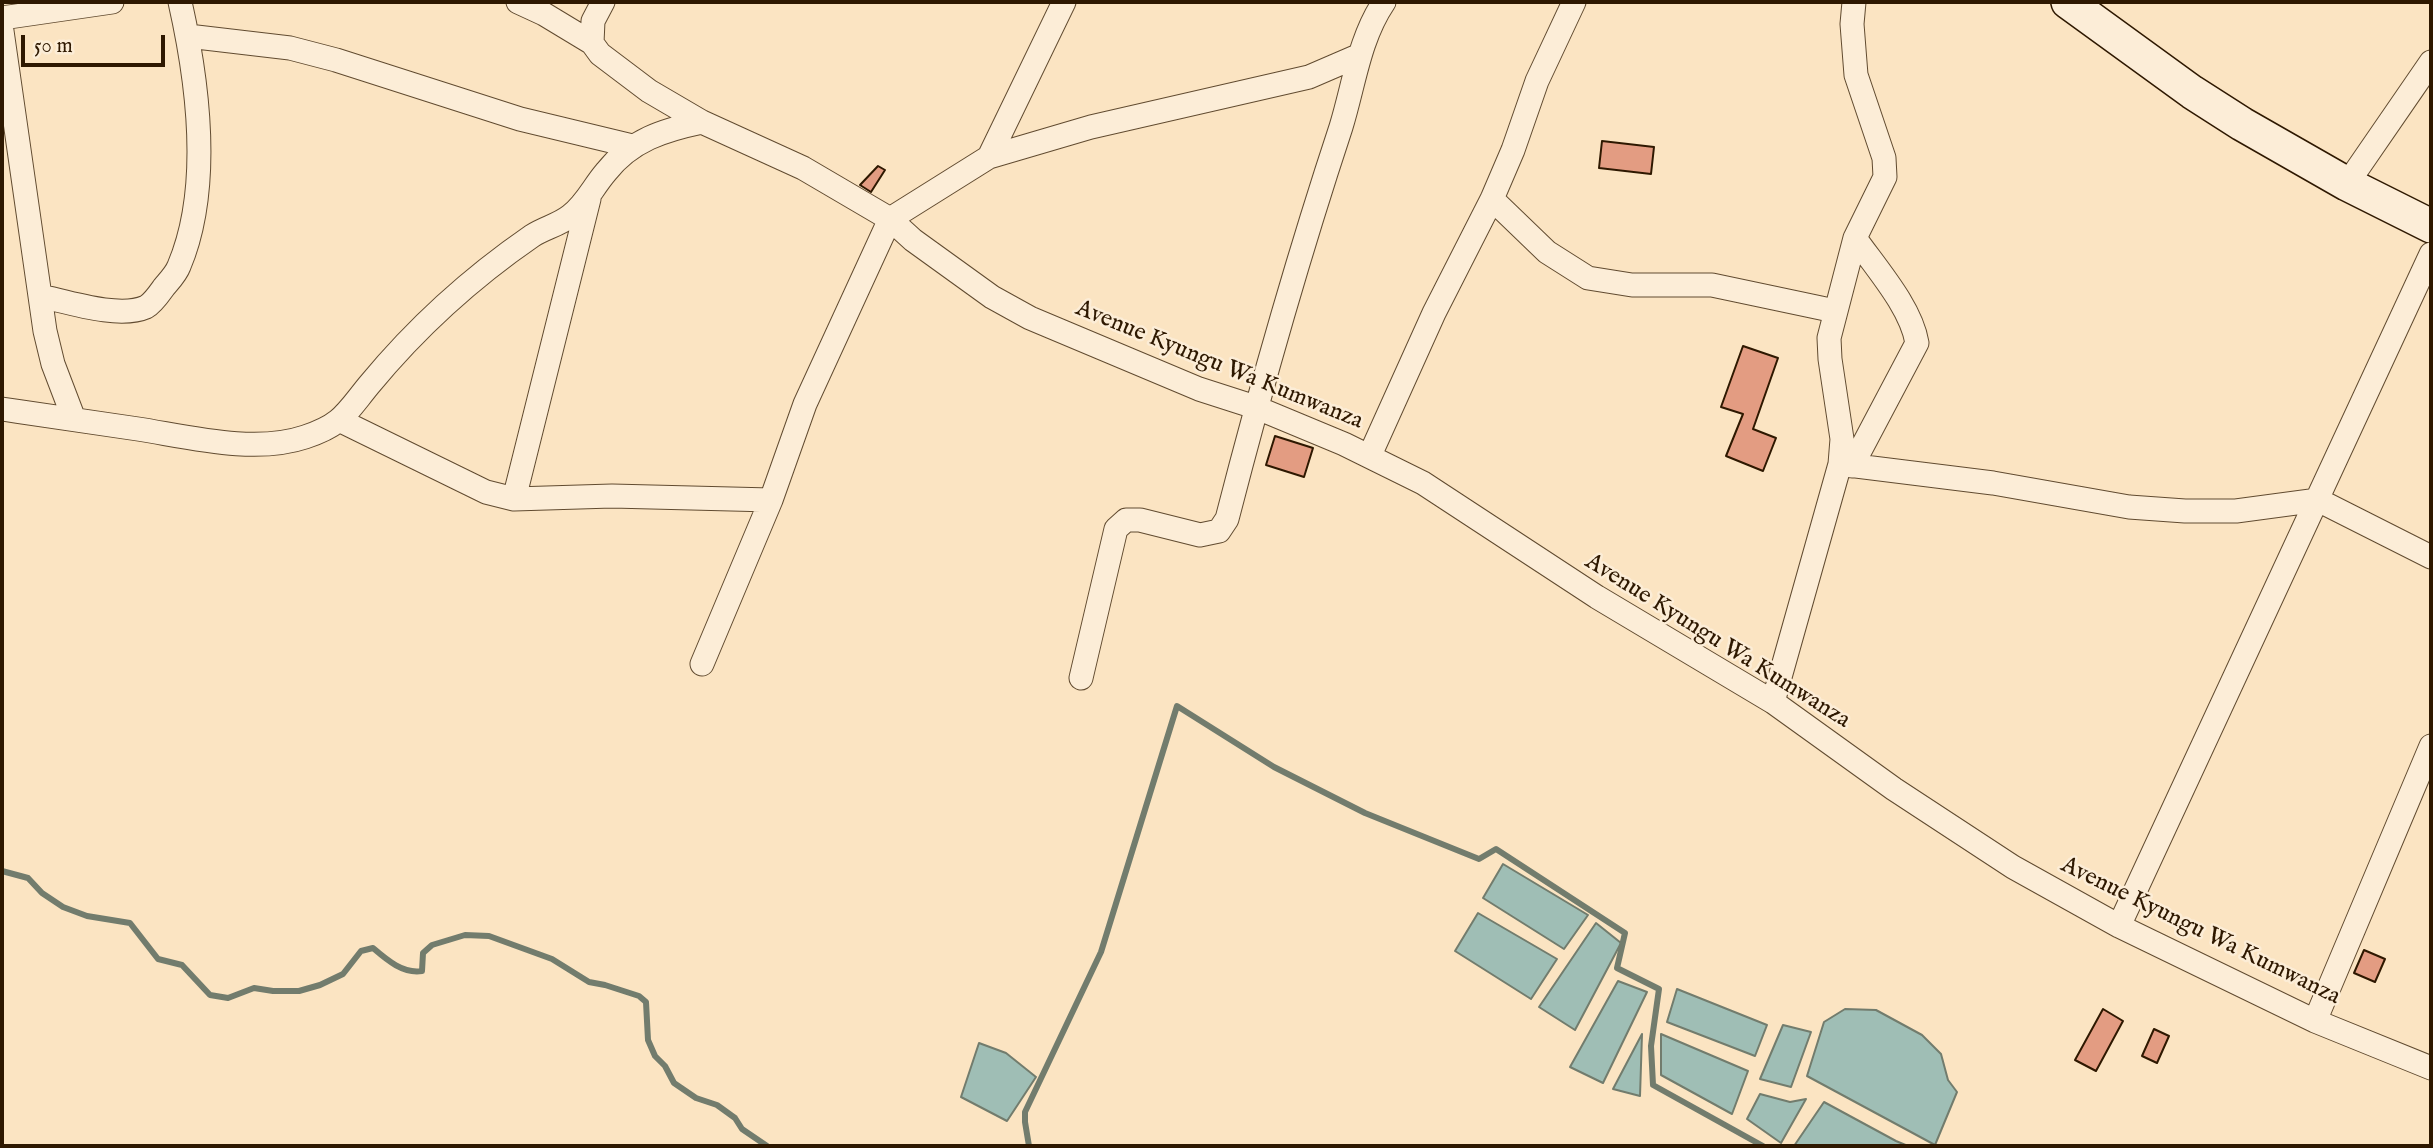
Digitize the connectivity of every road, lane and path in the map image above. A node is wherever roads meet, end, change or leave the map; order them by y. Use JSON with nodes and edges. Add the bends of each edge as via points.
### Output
{"nodes":[{"id":1,"x":103,"y":2,"type":"edge"},
{"id":2,"x":180,"y":2,"type":"edge"},
{"id":3,"x":518,"y":2,"type":"edge"},
{"id":4,"x":603,"y":2,"type":"edge"},
{"id":5,"x":1064,"y":2,"type":"edge"},
{"id":6,"x":1384,"y":2,"type":"edge"},
{"id":7,"x":1574,"y":2,"type":"edge"},
{"id":8,"x":1854,"y":2,"type":"edge"},
{"id":9,"x":2073,"y":3,"type":"edge"},
{"id":10,"x":545,"y":8,"type":"edge"},
{"id":11,"x":2,"y":18,"type":"edge"},
{"id":12,"x":2,"y":31,"type":"edge"},
{"id":13,"x":188,"y":36,"type":"junction"},
{"id":14,"x":592,"y":43,"type":"junction"},
{"id":15,"x":1360,"y":55,"type":"junction"},
{"id":16,"x":2431,"y":62,"type":"edge"},
{"id":17,"x":1308,"y":77,"type":"junction"},
{"id":18,"x":1351,"y":89,"type":"junction"},
{"id":19,"x":702,"y":122,"type":"junction"},
{"id":20,"x":632,"y":146,"type":"junction"},
{"id":21,"x":989,"y":157,"type":"junction"},
{"id":22,"x":2347,"y":184,"type":"junction"},
{"id":23,"x":589,"y":199,"type":"junction"},
{"id":24,"x":1492,"y":200,"type":"junction"},
{"id":25,"x":890,"y":219,"type":"junction"},
{"id":26,"x":2431,"y":226,"type":"edge"},
{"id":27,"x":1855,"y":239,"type":"junction"},
{"id":28,"x":2431,"y":254,"type":"edge"},
{"id":29,"x":40,"y":296,"type":"junction"},
{"id":30,"x":1835,"y":312,"type":"junction"},
{"id":31,"x":1255,"y":407,"type":"junction"},
{"id":32,"x":2,"y":409,"type":"edge"},
{"id":33,"x":74,"y":419,"type":"junction"},
{"id":34,"x":341,"y":421,"type":"junction"},
{"id":35,"x":1370,"y":455,"type":"junction"},
{"id":36,"x":1846,"y":465,"type":"junction"},
{"id":37,"x":514,"y":499,"type":"junction"},
{"id":38,"x":771,"y":500,"type":"junction"},
{"id":39,"x":2318,"y":500,"type":"junction"},
{"id":40,"x":2431,"y":556,"type":"edge"},
{"id":41,"x":702,"y":664,"type":"dead end"},
{"id":42,"x":1081,"y":678,"type":"dead end"},
{"id":43,"x":1773,"y":702,"type":"junction"},
{"id":44,"x":2431,"y":746,"type":"edge"},
{"id":45,"x":2119,"y":926,"type":"junction"},
{"id":46,"x":2315,"y":1020,"type":"junction"},
{"id":47,"x":2431,"y":1068,"type":"edge"}],
"edges":[{"from":1,"to":11,"type":"street"},
{"from":2,"to":13,"type":"street"},
{"from":3,"to":10,"type":"street","name":"Avenue Kyungu Wa Kumwanza"},
{"from":4,"to":14,"type":"street","via":[[593,21]]},
{"from":5,"to":21,"type":"street"},
{"from":6,"to":15,"type":"street"},
{"from":7,"to":24,"type":"street","via":[[1537,81]]},
{"from":8,"to":27,"type":"street","via":[[1856,75],[1884,158],[1885,177]]},
{"from":9,"to":22,"type":"street","via":[[2192,92]]},
{"from":10,"to":14,"type":"street","name":"Avenue Kyungu Wa Kumwanza"},
{"from":12,"to":29,"type":"street"},
{"from":13,"to":20,"type":"street","via":[[290,48],[520,119]]},
{"from":13,"to":29,"type":"street","via":[[199,148],[191,232],[178,269],[148,306],[131,311]]},
{"from":14,"to":19,"type":"street","name":"Avenue Kyungu Wa Kumwanza","via":[[649,91]]},
{"from":15,"to":17,"type":"street"},
{"from":15,"to":18,"type":"street"},
{"from":16,"to":22,"type":"street"},
{"from":17,"to":18,"type":"street"},
{"from":17,"to":21,"type":"street","via":[[1091,127]]},
{"from":18,"to":31,"type":"street"},
{"from":19,"to":20,"type":"street"},
{"from":19,"to":25,"type":"street","name":"Avenue Kyungu Wa Kumwanza","via":[[803,168]]},
{"from":20,"to":23,"type":"street","via":[[606,172]]},
{"from":21,"to":25,"type":"street"},
{"from":22,"to":26,"type":"street"},
{"from":23,"to":34,"type":"street","via":[[568,218],[535,234],[481,273],[421,326]]},
{"from":23,"to":37,"type":"street"},
{"from":24,"to":30,"type":"street","via":[[1547,252],[1588,278],[1632,285],[1712,285]]},
{"from":24,"to":35,"type":"street","via":[[1434,313]]},
{"from":25,"to":31,"type":"street","name":"Avenue Kyungu Wa Kumwanza","via":[[992,297],[1030,318],[1199,389]]},
{"from":25,"to":38,"type":"street","via":[[805,404]]},
{"from":27,"to":30,"type":"street"},
{"from":27,"to":36,"type":"street","via":[[1907,314],[1917,343]]},
{"from":28,"to":39,"type":"street"},
{"from":29,"to":33,"type":"street","via":[[53,364]]},
{"from":30,"to":36,"type":"street","via":[[1830,359]]},
{"from":31,"to":35,"type":"street","name":"Avenue Kyungu Wa Kumwanza"},
{"from":31,"to":42,"type":"street","via":[[1227,519],[1219,531],[1200,536],[1140,520],[1126,520],[1116,529]]},
{"from":32,"to":33,"type":"street"},
{"from":33,"to":34,"type":"street","via":[[220,442],[268,443],[303,438]]},
{"from":34,"to":37,"type":"street","via":[[486,492]]},
{"from":35,"to":43,"type":"street","name":"Avenue Kyungu Wa Kumwanza","via":[[1423,483],[1597,597]]},
{"from":36,"to":39,"type":"street","via":[[1993,482],[2129,507],[2236,511]]},
{"from":36,"to":43,"type":"street"},
{"from":37,"to":38,"type":"street"},
{"from":38,"to":41,"type":"street"},
{"from":39,"to":40,"type":"street"},
{"from":39,"to":45,"type":"street"},
{"from":43,"to":45,"type":"street","name":"Avenue Kyungu Wa Kumwanza","via":[[2013,867]]},
{"from":44,"to":46,"type":"street"},
{"from":45,"to":46,"type":"street","name":"Avenue Kyungu Wa Kumwanza"},
{"from":46,"to":47,"type":"street","name":"Avenue Kyungu Wa Kumwanza"}]}
